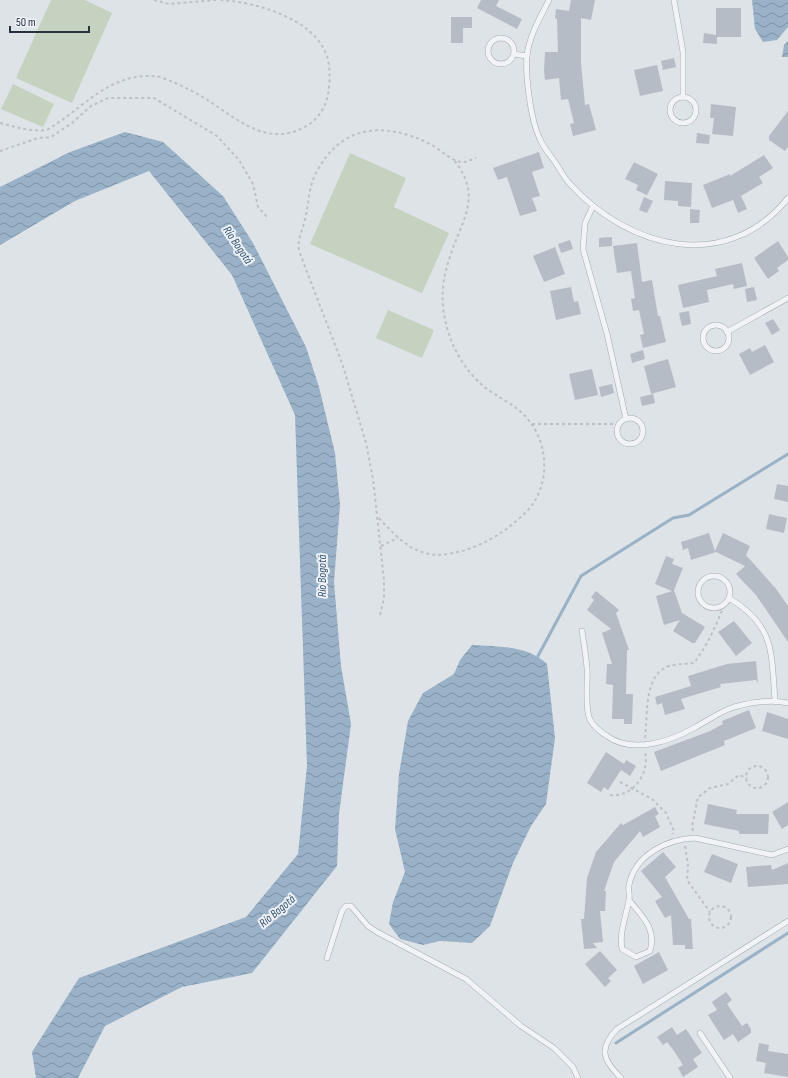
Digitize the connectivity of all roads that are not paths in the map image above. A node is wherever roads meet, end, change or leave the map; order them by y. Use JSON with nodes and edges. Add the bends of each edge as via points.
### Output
{"nodes":[{"id":1,"x":549,"y":0,"type":"edge"},
{"id":2,"x":674,"y":0,"type":"edge"},
{"id":3,"x":514,"y":54,"type":"junction"},
{"id":4,"x":527,"y":56,"type":"junction"},
{"id":5,"x":683,"y":97,"type":"junction"},
{"id":6,"x":788,"y":198,"type":"edge"},
{"id":7,"x":593,"y":206,"type":"junction"},
{"id":8,"x":788,"y":298,"type":"edge"},
{"id":9,"x":727,"y":332,"type":"junction"},
{"id":10,"x":626,"y":419,"type":"junction"},
{"id":11,"x":729,"y":598,"type":"junction"},
{"id":12,"x":582,"y":632,"type":"dead end"},
{"id":13,"x":775,"y":700,"type":"junction"},
{"id":14,"x":788,"y":703,"type":"edge"},
{"id":15,"x":788,"y":849,"type":"edge"},
{"id":16,"x":629,"y":900,"type":"junction"},
{"id":17,"x":788,"y":921,"type":"edge"},
{"id":18,"x":327,"y":958,"type":"dead end"},
{"id":19,"x":700,"y":1033,"type":"dead end"},
{"id":20,"x":578,"y":1078,"type":"edge"},
{"id":21,"x":621,"y":1078,"type":"edge"},
{"id":22,"x":730,"y":1078,"type":"edge"}],
"edges":[{"from":1,"to":4,"type":"lane","via":[[530,40]]},
{"from":2,"to":5,"type":"lane","via":[[683,52]]},
{"from":3,"to":3,"type":"lane","via":[[510,41],[502,38],[493,41],[488,48],[489,56],[498,64],[510,61]]},
{"from":3,"to":4,"type":"lane"},
{"from":4,"to":7,"type":"lane","via":[[528,94],[539,139],[569,184]]},
{"from":5,"to":5,"type":"lane","via":[[671,103],[669,111],[676,122],[684,123],[694,117],[696,108],[692,100]]},
{"from":6,"to":7,"type":"lane","via":[[778,211],[759,227],[737,238],[716,244],[695,245],[672,244],[649,237],[621,225]]},
{"from":7,"to":10,"type":"lane","via":[[585,224],[583,250],[607,334]]},
{"from":8,"to":9,"type":"lane"},
{"from":9,"to":9,"type":"lane","via":[[721,326],[708,328],[703,335],[706,347],[713,351],[724,348],[729,341]]},
{"from":10,"to":10,"type":"lane","via":[[636,419],[642,425],[644,434],[632,445],[620,440],[617,432],[619,424]]},
{"from":11,"to":11,"type":"lane","via":[[729,584],[722,577],[712,576],[700,584],[698,593],[702,602],[710,608],[720,608]]},
{"from":11,"to":13,"type":"lane","via":[[747,608],[761,624],[768,640]]},
{"from":12,"to":13,"type":"lane","via":[[587,668],[589,717],[600,732],[626,745],[664,741],[733,707]]},
{"from":13,"to":14,"type":"lane"},
{"from":15,"to":16,"type":"lane","via":[[772,855],[695,838],[671,842],[645,856],[635,869],[629,885]]},
{"from":16,"to":16,"type":"lane","via":[[620,940],[622,949],[636,957],[650,951],[654,940],[650,927]]},
{"from":17,"to":21,"type":"lane","via":[[616,1028],[605,1046],[604,1056],[608,1066]]},
{"from":18,"to":20,"type":"lane","via":[[342,911],[346,906],[351,906],[368,926],[377,932],[466,979],[515,1021],[554,1048],[573,1067]]},
{"from":19,"to":22,"type":"lane"}]}
